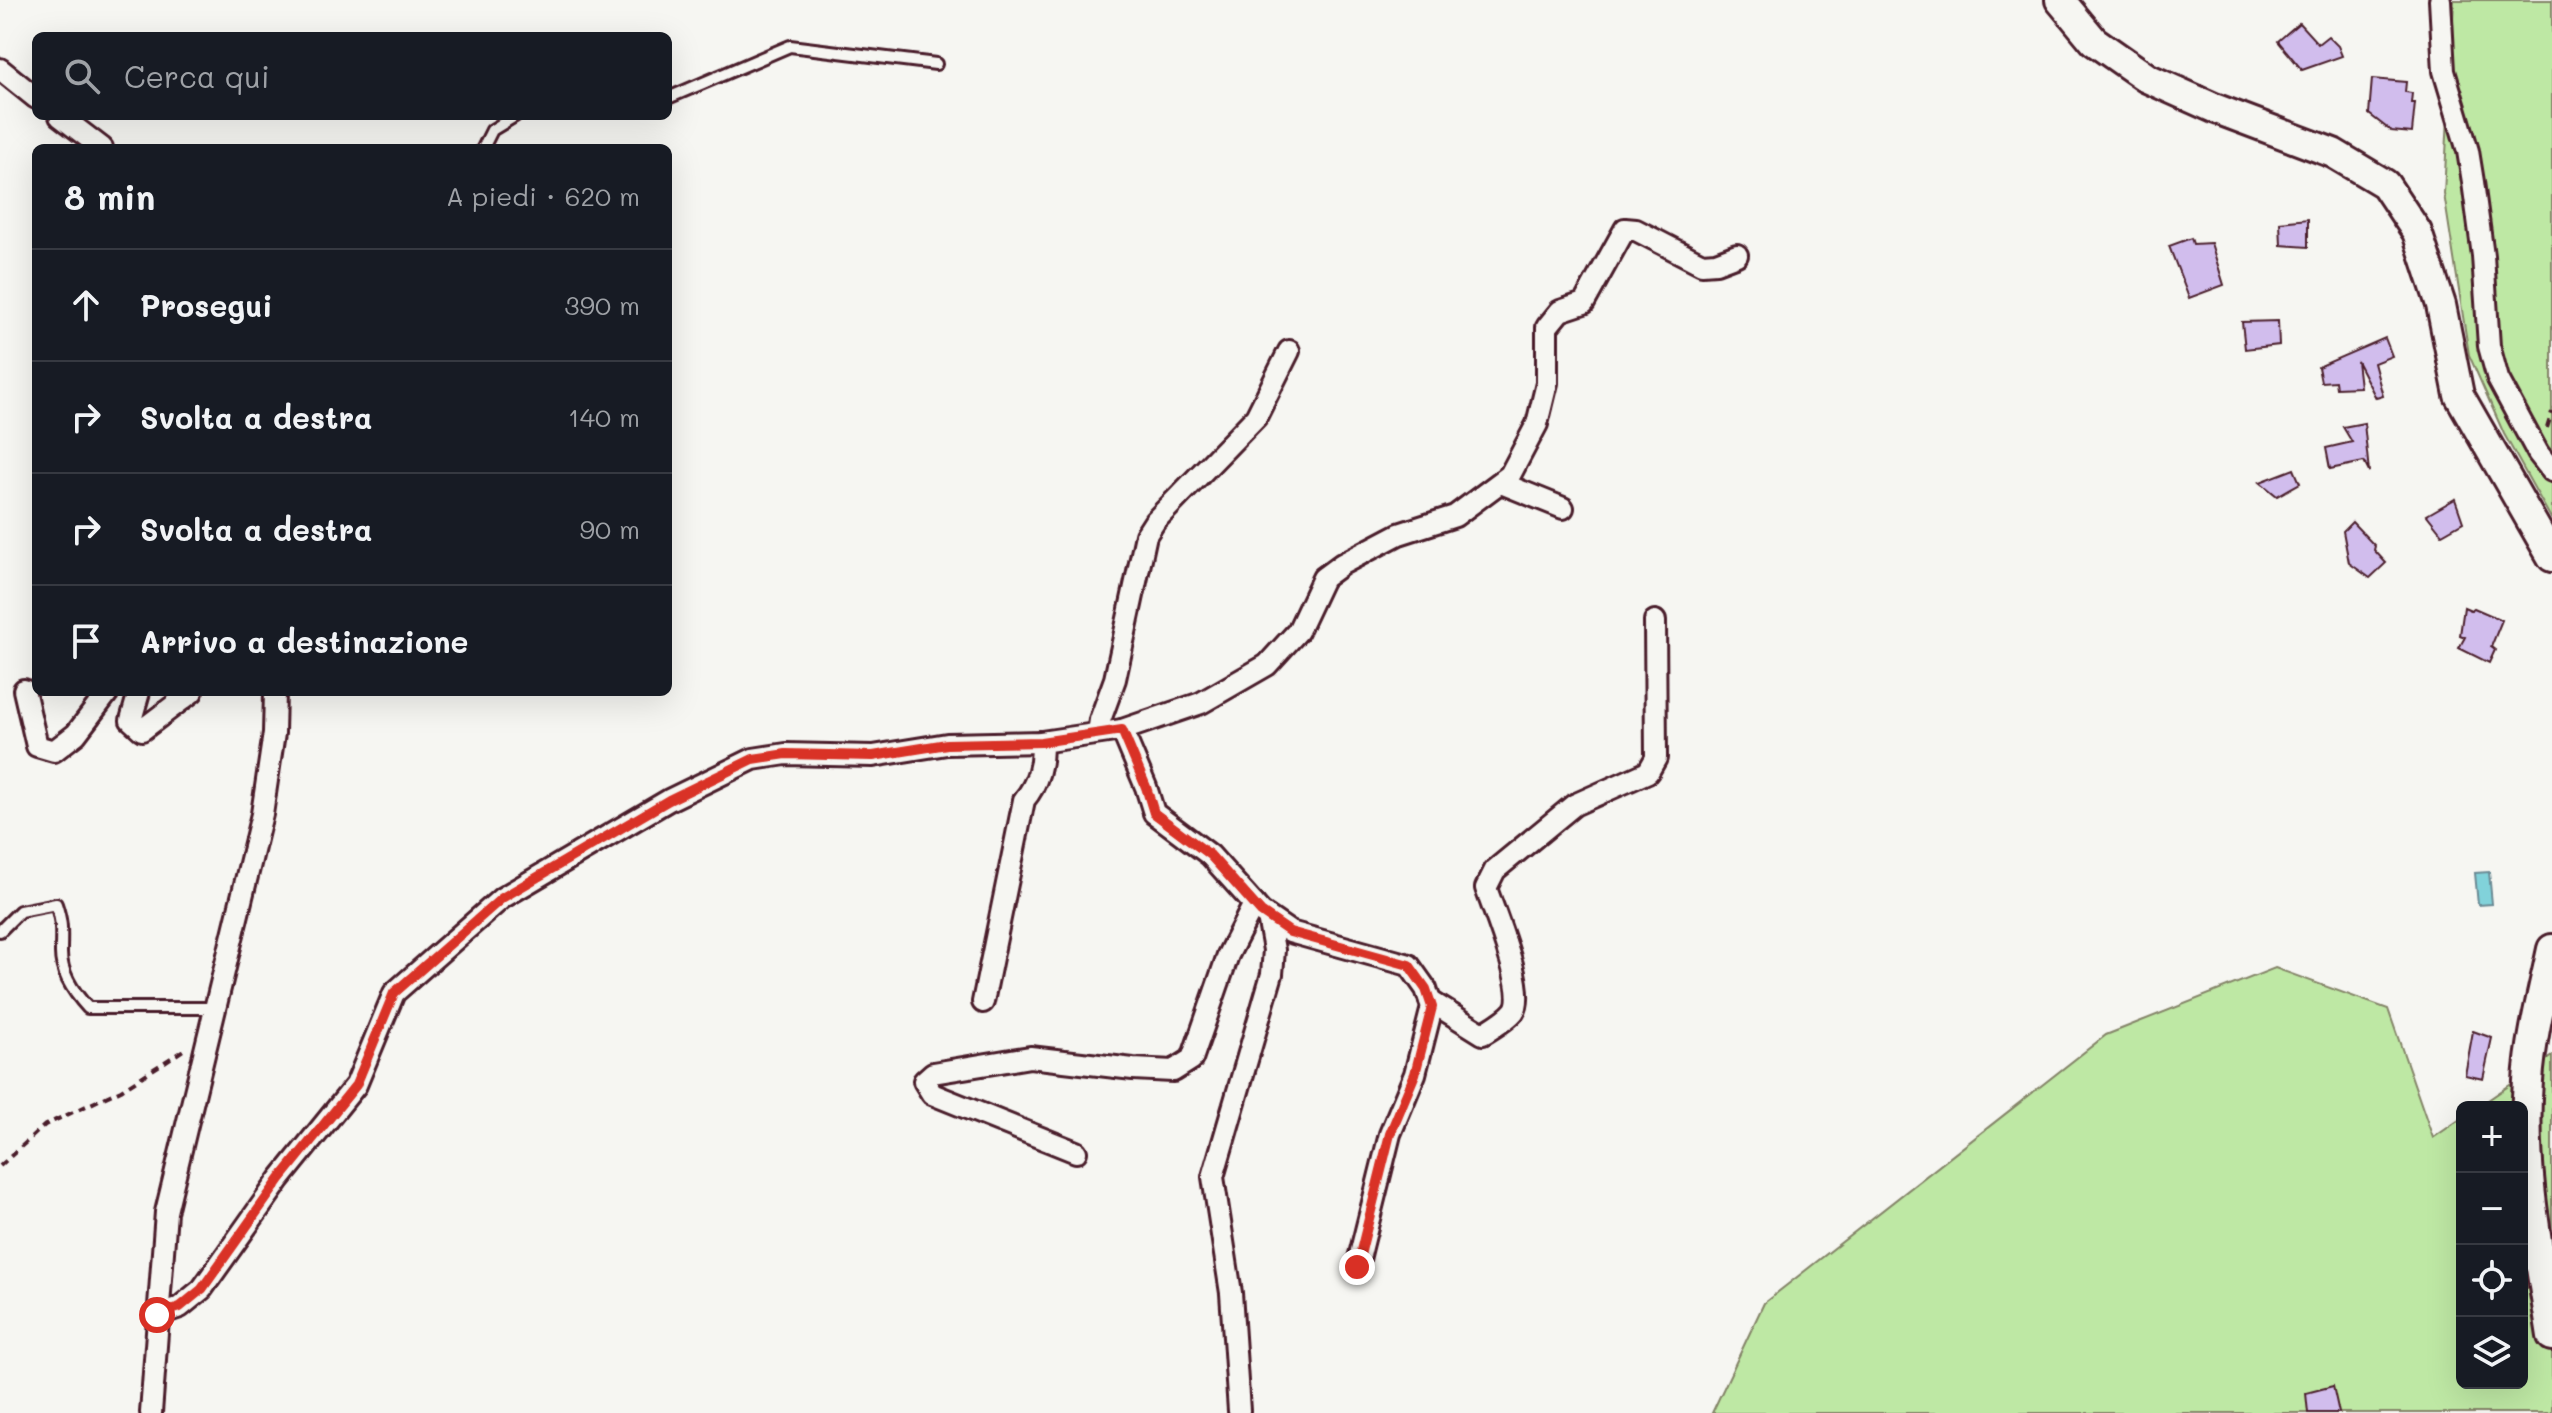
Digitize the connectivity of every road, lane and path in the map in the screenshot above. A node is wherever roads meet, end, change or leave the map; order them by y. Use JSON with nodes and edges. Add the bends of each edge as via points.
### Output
{"nodes":[{"id":1,"x":2060,"y":0,"type":"edge"},
{"id":2,"x":2440,"y":0,"type":"edge"},
{"id":3,"x":936,"y":64,"type":"dead end"},
{"id":4,"x":0,"y":69,"type":"edge"},
{"id":5,"x":32,"y":95,"type":"edge"},
{"id":6,"x":672,"y":96,"type":"edge"},
{"id":7,"x":65,"y":120,"type":"edge"},
{"id":8,"x":508,"y":120,"type":"edge"},
{"id":9,"x":97,"y":144,"type":"edge"},
{"id":10,"x":485,"y":144,"type":"edge"},
{"id":11,"x":1737,"y":255,"type":"dead end"},
{"id":12,"x":1289,"y":351,"type":"dead end"},
{"id":13,"x":2552,"y":471,"type":"edge"},
{"id":14,"x":1501,"y":483,"type":"junction"},
{"id":15,"x":1563,"y":508,"type":"dead end"},
{"id":16,"x":2552,"y":557,"type":"edge"},
{"id":17,"x":1655,"y":621,"type":"dead end"},
{"id":18,"x":24,"y":690,"type":"dead end"},
{"id":19,"x":105,"y":696,"type":"edge"},
{"id":20,"x":138,"y":696,"type":"edge"},
{"id":21,"x":187,"y":696,"type":"edge"},
{"id":22,"x":275,"y":696,"type":"edge"},
{"id":23,"x":1122,"y":730,"type":"junction"},
{"id":24,"x":1098,"y":733,"type":"junction"},
{"id":25,"x":1041,"y":742,"type":"junction"},
{"id":26,"x":1261,"y":911,"type":"junction"},
{"id":27,"x":0,"y":931,"type":"edge"},
{"id":28,"x":2552,"y":949,"type":"edge"},
{"id":29,"x":1430,"y":1001,"type":"junction"},
{"id":30,"x":983,"y":1002,"type":"dead end"},
{"id":31,"x":215,"y":1008,"type":"junction"},
{"id":32,"x":208,"y":1037,"type":"junction"},
{"id":33,"x":1076,"y":1152,"type":"dead end"},
{"id":34,"x":0,"y":1166,"type":"edge"},
{"id":35,"x":1357,"y":1267,"type":"dead end"},
{"id":36,"x":157,"y":1315,"type":"junction"},
{"id":37,"x":2552,"y":1336,"type":"edge"},
{"id":38,"x":1239,"y":1411,"type":"dead end"},
{"id":39,"x":151,"y":1413,"type":"edge"}],
"edges":[{"from":1,"to":16,"type":"street","via":[[2094,41],[2147,78],[2333,153],[2385,184],[2417,232],[2441,305],[2459,395]]},
{"from":2,"to":13,"type":"street","via":[[2444,71],[2473,182],[2489,346],[2498,379]]},
{"from":3,"to":6,"type":"lane","via":[[790,46]]},
{"from":4,"to":5,"type":"street"},
{"from":7,"to":9,"type":"street"},
{"from":8,"to":10,"type":"lane","via":[[492,130]]},
{"from":11,"to":14,"type":"street","via":[[1702,264],[1625,229],[1584,303],[1560,311],[1547,327],[1547,383],[1537,424]]},
{"from":12,"to":24,"type":"street","via":[[1256,417],[1146,535]]},
{"from":14,"to":15,"type":"street"},
{"from":14,"to":23,"type":"street","via":[[1455,516],[1399,534],[1323,578],[1298,631],[1267,665],[1201,703]]},
{"from":17,"to":29,"type":"street","via":[[1656,758],[1648,772],[1574,805],[1495,870],[1486,888],[1516,980],[1514,1011],[1483,1034]]},
{"from":18,"to":19,"type":"street","via":[[37,746],[54,751],[76,734]]},
{"from":20,"to":21,"type":"street","via":[[131,720],[142,730]]},
{"from":22,"to":31,"type":"street","via":[[262,814]]},
{"from":23,"to":24,"type":"street"},
{"from":23,"to":26,"type":"street","via":[[1154,813],[1210,855]]},
{"from":24,"to":25,"type":"street"},
{"from":25,"to":30,"type":"street","via":[[1043,755],[1033,790],[1024,800]]},
{"from":25,"to":36,"type":"street","via":[[947,744],[873,756],[786,754],[753,759],[669,800],[502,898],[394,993],[356,1085],[280,1179],[202,1289],[180,1307]]},
{"from":26,"to":29,"type":"street","via":[[1290,932],[1409,965]]},
{"from":26,"to":33,"type":"street","via":[[1228,955],[1192,1059],[1173,1071],[1030,1057],[933,1073],[924,1081],[932,1094]]},
{"from":26,"to":38,"type":"street","via":[[1274,950],[1272,974],[1213,1177],[1231,1293]]},
{"from":27,"to":31,"type":"lane","via":[[20,911],[56,904],[63,923],[60,957],[74,993],[88,1008]]},
{"from":28,"to":37,"type":"street","via":[[2528,1080],[2527,1127],[2529,1185]]},
{"from":29,"to":35,"type":"street","via":[[1415,1074],[1390,1134]]},
{"from":31,"to":32,"type":"street"},
{"from":32,"to":34,"type":"path","via":[[121,1090],[45,1125]]},
{"from":32,"to":36,"type":"street","via":[[166,1212]]},
{"from":36,"to":39,"type":"street"}]}
